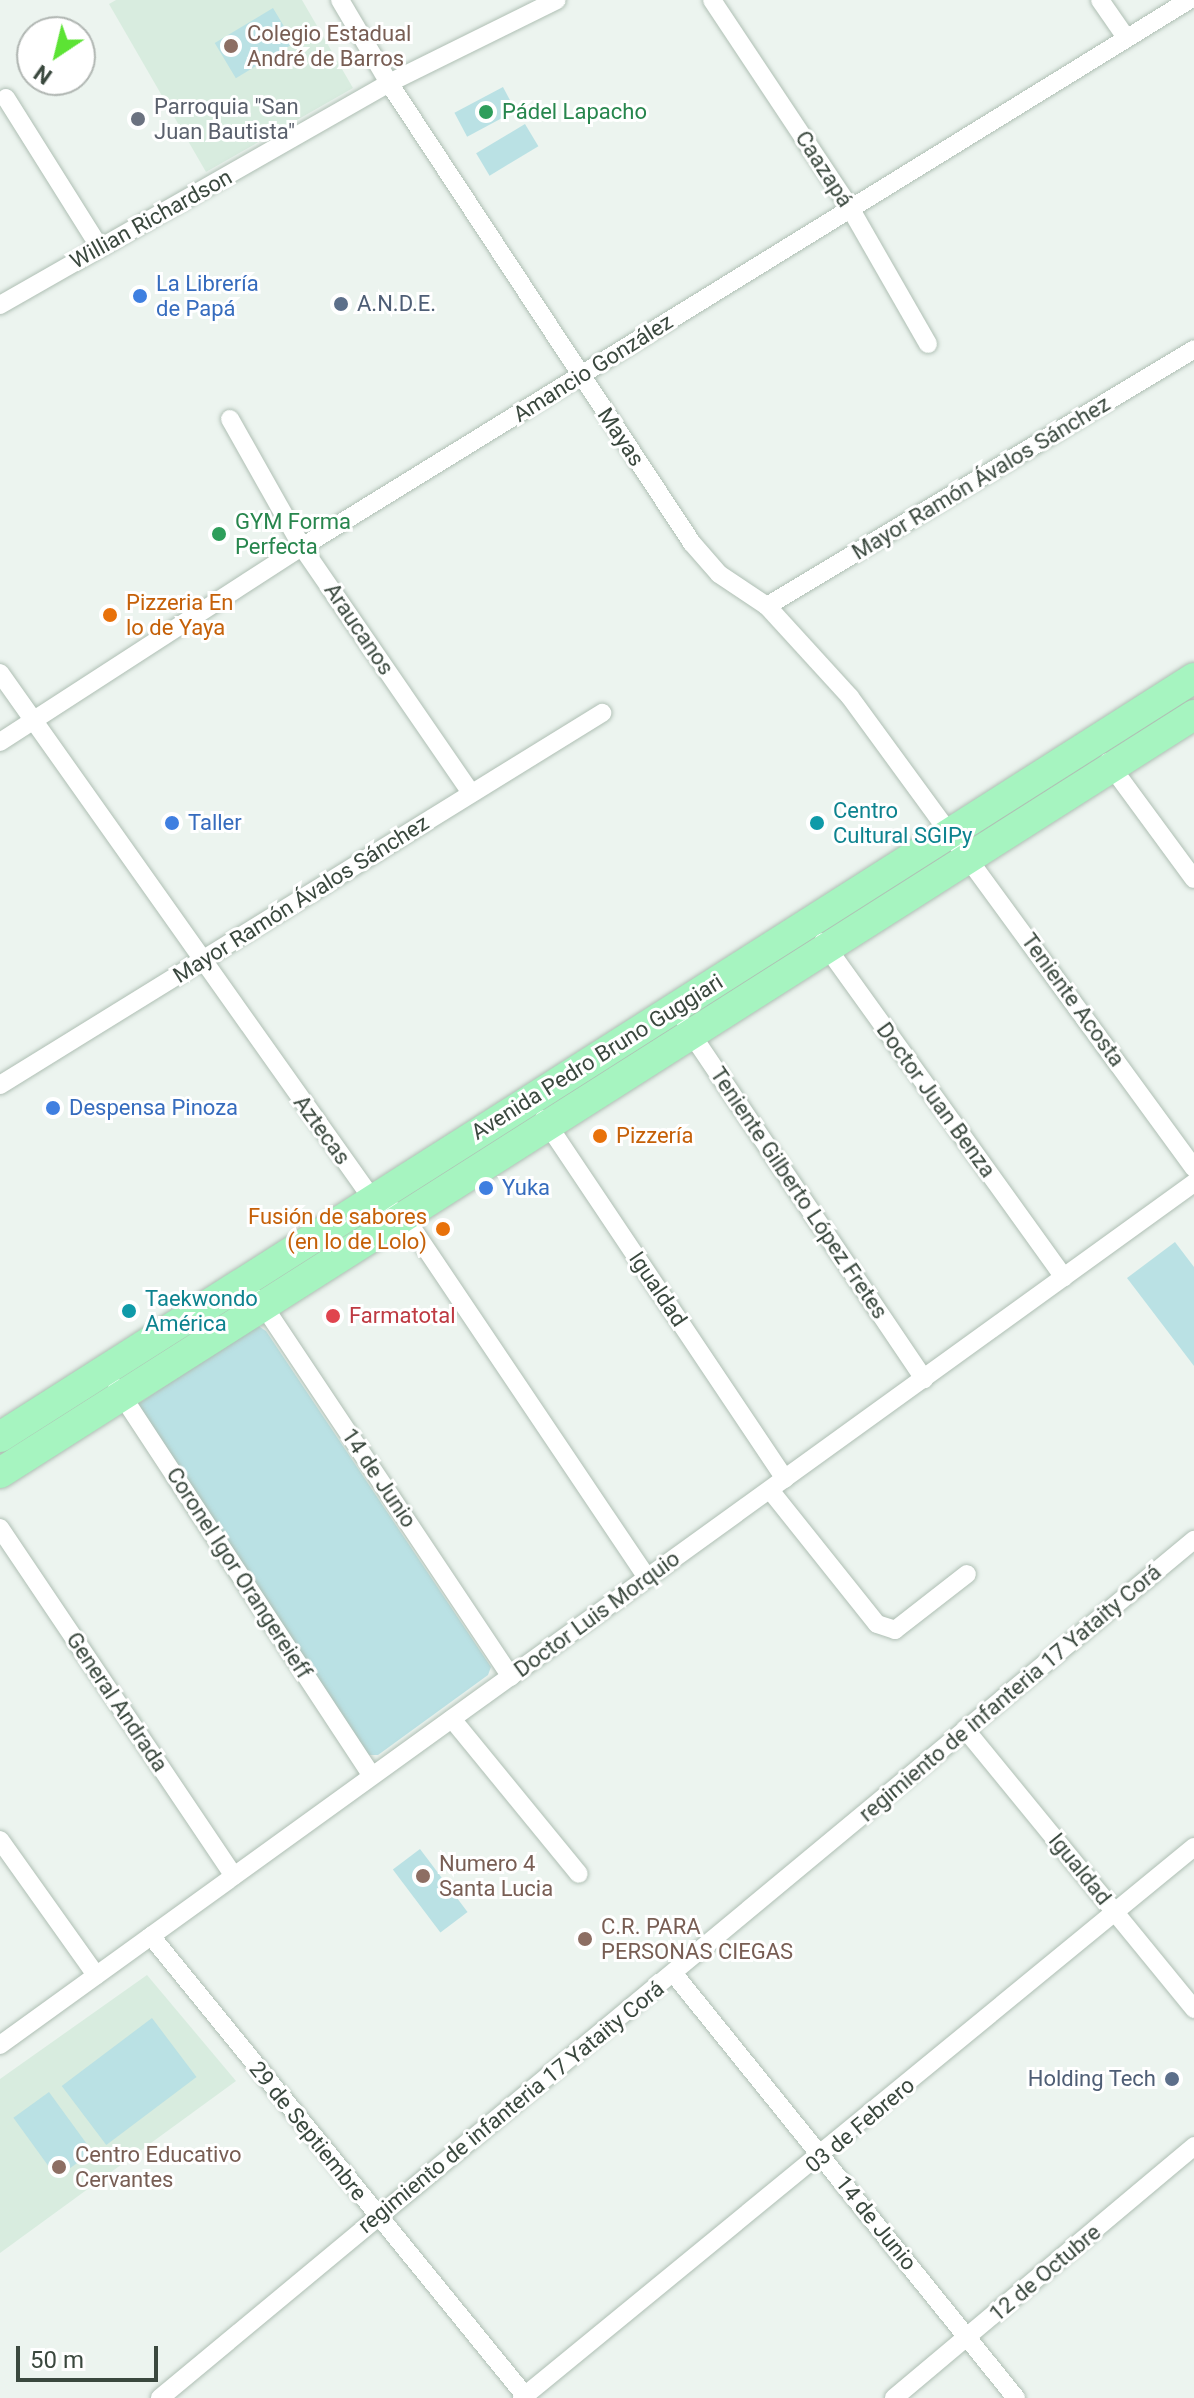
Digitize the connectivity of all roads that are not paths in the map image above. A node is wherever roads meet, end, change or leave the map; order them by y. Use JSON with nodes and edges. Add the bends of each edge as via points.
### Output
{"nodes":[{"id":1,"x":340,"y":0,"type":"edge"},
{"id":2,"x":557,"y":0,"type":"edge"},
{"id":3,"x":712,"y":0,"type":"edge"},
{"id":4,"x":1100,"y":0,"type":"edge"},
{"id":5,"x":1189,"y":0,"type":"edge"},
{"id":6,"x":1125,"y":36,"type":"junction"},
{"id":7,"x":389,"y":83,"type":"junction"},
{"id":8,"x":6,"y":98,"type":"dead end"},
{"id":9,"x":849,"y":206,"type":"junction"},
{"id":10,"x":100,"y":248,"type":"junction"},
{"id":11,"x":0,"y":305,"type":"edge"},
{"id":12,"x":928,"y":344,"type":"dead end"},
{"id":13,"x":1194,"y":349,"type":"edge"},
{"id":14,"x":581,"y":377,"type":"junction"},
{"id":15,"x":230,"y":419,"type":"dead end"},
{"id":16,"x":302,"y":547,"type":"junction"},
{"id":17,"x":767,"y":606,"type":"junction"},
{"id":18,"x":0,"y":673,"type":"edge"},
{"id":19,"x":1194,"y":678,"type":"edge"},
{"id":20,"x":602,"y":713,"type":"dead end"},
{"id":21,"x":1194,"y":715,"type":"edge"},
{"id":22,"x":31,"y":721,"type":"junction"},
{"id":23,"x":0,"y":742,"type":"edge"},
{"id":24,"x":1093,"y":742,"type":"junction"},
{"id":25,"x":1112,"y":767,"type":"junction"},
{"id":26,"x":471,"y":793,"type":"junction"},
{"id":27,"x":953,"y":831,"type":"junction"},
{"id":28,"x":970,"y":857,"type":"junction"},
{"id":29,"x":1194,"y":879,"type":"edge"},
{"id":30,"x":809,"y":922,"type":"junction"},
{"id":31,"x":827,"y":948,"type":"junction"},
{"id":32,"x":200,"y":961,"type":"junction"},
{"id":33,"x":674,"y":1008,"type":"junction"},
{"id":34,"x":691,"y":1034,"type":"junction"},
{"id":35,"x":0,"y":1085,"type":"edge"},
{"id":36,"x":531,"y":1099,"type":"junction"},
{"id":37,"x":548,"y":1125,"type":"junction"},
{"id":38,"x":1194,"y":1168,"type":"edge"},
{"id":39,"x":1194,"y":1183,"type":"edge"},
{"id":40,"x":373,"y":1200,"type":"junction"},
{"id":41,"x":404,"y":1216,"type":"junction"},
{"id":42,"x":1064,"y":1278,"type":"junction"},
{"id":43,"x":247,"y":1280,"type":"junction"},
{"id":44,"x":264,"y":1305,"type":"junction"},
{"id":45,"x":106,"y":1370,"type":"junction"},
{"id":46,"x":924,"y":1379,"type":"junction"},
{"id":47,"x":122,"y":1395,"type":"junction"},
{"id":48,"x":0,"y":1437,"type":"edge"},
{"id":49,"x":0,"y":1473,"type":"edge"},
{"id":50,"x":777,"y":1484,"type":"junction"},
{"id":51,"x":0,"y":1528,"type":"edge"},
{"id":52,"x":1194,"y":1540,"type":"edge"},
{"id":53,"x":967,"y":1574,"type":"dead end"},
{"id":54,"x":647,"y":1578,"type":"junction"},
{"id":55,"x":511,"y":1677,"type":"junction"},
{"id":56,"x":452,"y":1719,"type":"junction"},
{"id":57,"x":965,"y":1729,"type":"junction"},
{"id":58,"x":372,"y":1776,"type":"junction"},
{"id":59,"x":0,"y":1840,"type":"edge"},
{"id":60,"x":1194,"y":1847,"type":"edge"},
{"id":61,"x":579,"y":1874,"type":"dead end"},
{"id":62,"x":234,"y":1876,"type":"junction"},
{"id":63,"x":1115,"y":1913,"type":"junction"},
{"id":64,"x":151,"y":1936,"type":"junction"},
{"id":65,"x":674,"y":1974,"type":"junction"},
{"id":66,"x":96,"y":1975,"type":"junction"},
{"id":67,"x":1194,"y":2009,"type":"edge"},
{"id":68,"x":0,"y":2045,"type":"edge"},
{"id":69,"x":1194,"y":2146,"type":"edge"},
{"id":70,"x":822,"y":2156,"type":"junction"},
{"id":71,"x":377,"y":2217,"type":"junction"},
{"id":72,"x":967,"y":2338,"type":"junction"},
{"id":73,"x":525,"y":2397,"type":"edge"},
{"id":74,"x":160,"y":2398,"type":"edge"},
{"id":75,"x":894,"y":2398,"type":"edge"},
{"id":76,"x":1016,"y":2398,"type":"edge"}],
"edges":[{"from":1,"to":7,"type":"street","name":"Mayas"},
{"from":2,"to":7,"type":"street","name":"Willian Richardson"},
{"from":3,"to":9,"type":"street","name":"Caazapá"},
{"from":4,"to":6,"type":"street"},
{"from":5,"to":6,"type":"street","name":"Amancio González"},
{"from":6,"to":9,"type":"street","name":"Amancio González"},
{"from":7,"to":10,"type":"street","name":"Willian Richardson"},
{"from":7,"to":14,"type":"street","name":"Mayas"},
{"from":8,"to":10,"type":"street"},
{"from":9,"to":12,"type":"street","name":"Caazapá"},
{"from":9,"to":14,"type":"street","name":"Amancio González"},
{"from":10,"to":11,"type":"street","name":"Willian Richardson"},
{"from":13,"to":17,"type":"street","name":"Mayor Ramón Ávalos Sánchez"},
{"from":14,"to":16,"type":"street","name":"Amancio González"},
{"from":14,"to":17,"type":"street","name":"Mayas","via":[[692,543],[719,574]]},
{"from":15,"to":16,"type":"street","name":"Araucanos"},
{"from":16,"to":22,"type":"street","name":"Amancio González"},
{"from":16,"to":26,"type":"street","name":"Araucanos"},
{"from":17,"to":27,"type":"street","name":"Mayas","via":[[850,697]]},
{"from":18,"to":22,"type":"street","name":"Aztecas"},
{"from":19,"to":24,"type":"main road","name":"Avenida Pedro Bruno Guggiari"},
{"from":20,"to":26,"type":"street","name":"Mayor Ramón Ávalos Sánchez"},
{"from":21,"to":25,"type":"main road","name":"Avenida Pedro Bruno Guggiari"},
{"from":22,"to":23,"type":"street","name":"Amancio González"},
{"from":22,"to":32,"type":"street","name":"Aztecas"},
{"from":24,"to":25,"type":"street"},
{"from":24,"to":27,"type":"main road","name":"Avenida Pedro Bruno Guggiari"},
{"from":25,"to":28,"type":"main road","name":"Avenida Pedro Bruno Guggiari"},
{"from":25,"to":29,"type":"street"},
{"from":26,"to":32,"type":"street","name":"Mayor Ramón Ávalos Sánchez"},
{"from":27,"to":28,"type":"street","name":"Teniente Acosta"},
{"from":27,"to":30,"type":"main road","name":"Avenida Pedro Bruno Guggiari"},
{"from":28,"to":31,"type":"main road","name":"Avenida Pedro Bruno Guggiari"},
{"from":28,"to":38,"type":"street","name":"Teniente Acosta"},
{"from":30,"to":31,"type":"street","name":"Doctor Juan Benza"},
{"from":30,"to":33,"type":"main road","name":"Avenida Pedro Bruno Guggiari"},
{"from":31,"to":34,"type":"main road","name":"Avenida Pedro Bruno Guggiari"},
{"from":31,"to":42,"type":"street","name":"Doctor Juan Benza"},
{"from":32,"to":35,"type":"street","name":"Mayor Ramón Ávalos Sánchez"},
{"from":32,"to":40,"type":"street","name":"Aztecas"},
{"from":33,"to":34,"type":"street","name":"Teniente Gilberto López Fretes"},
{"from":33,"to":36,"type":"main road","name":"Avenida Pedro Bruno Guggiari"},
{"from":34,"to":37,"type":"main road","name":"Avenida Pedro Bruno Guggiari"},
{"from":34,"to":46,"type":"street","name":"Teniente Gilberto López Fretes"},
{"from":36,"to":37,"type":"street","name":"Igualdad"},
{"from":36,"to":40,"type":"main road","name":"Avenida Pedro Bruno Guggiari"},
{"from":37,"to":41,"type":"main road","name":"Avenida Pedro Bruno Guggiari"},
{"from":37,"to":50,"type":"street","name":"Igualdad"},
{"from":39,"to":42,"type":"street","name":"Doctor Luis Morquio"},
{"from":40,"to":41,"type":"street","name":"Aztecas"},
{"from":40,"to":43,"type":"main road","name":"Avenida Pedro Bruno Guggiari"},
{"from":41,"to":44,"type":"main road","name":"Avenida Pedro Bruno Guggiari"},
{"from":41,"to":54,"type":"street","name":"Aztecas"},
{"from":42,"to":46,"type":"street","name":"Doctor Luis Morquio"},
{"from":43,"to":44,"type":"street","name":"14 de Junio"},
{"from":43,"to":45,"type":"main road","name":"Avenida Pedro Bruno Guggiari"},
{"from":44,"to":47,"type":"main road","name":"Avenida Pedro Bruno Guggiari"},
{"from":44,"to":55,"type":"street","name":"14 de Junio"},
{"from":45,"to":47,"type":"street","name":"Coronel Igor Orangereieff"},
{"from":45,"to":48,"type":"main road","name":"Avenida Pedro Bruno Guggiari"},
{"from":46,"to":50,"type":"street","name":"Doctor Luis Morquio"},
{"from":47,"to":49,"type":"main road","name":"Avenida Pedro Bruno Guggiari"},
{"from":47,"to":58,"type":"street","name":"Coronel Igor Orangereieff"},
{"from":50,"to":53,"type":"street","name":"Igualdad","via":[[861,1610],[895,1630]]},
{"from":50,"to":54,"type":"street","name":"Doctor Luis Morquio"},
{"from":51,"to":62,"type":"street","name":"General Andrada"},
{"from":52,"to":57,"type":"street","name":"regimiento de infanteria 17 Yataity Corá"},
{"from":54,"to":55,"type":"street","name":"Doctor Luis Morquio"},
{"from":55,"to":56,"type":"street","name":"Doctor Luis Morquio"},
{"from":56,"to":58,"type":"street","name":"Doctor Luis Morquio"},
{"from":56,"to":61,"type":"street"},
{"from":57,"to":63,"type":"street","name":"Igualdad"},
{"from":57,"to":65,"type":"street","name":"regimiento de infanteria 17 Yataity Corá"},
{"from":58,"to":62,"type":"street","name":"Doctor Luis Morquio"},
{"from":59,"to":66,"type":"street"},
{"from":60,"to":63,"type":"street","name":"03 de Febrero"},
{"from":62,"to":64,"type":"street","name":"Doctor Luis Morquio"},
{"from":63,"to":67,"type":"street","name":"Igualdad"},
{"from":63,"to":70,"type":"street","name":"03 de Febrero"},
{"from":64,"to":66,"type":"street","name":"Doctor Luis Morquio"},
{"from":64,"to":71,"type":"street","name":"29 de Septiembre"},
{"from":65,"to":70,"type":"street","name":"14 de Junio"},
{"from":65,"to":71,"type":"street","name":"regimiento de infanteria 17 Yataity Corá"},
{"from":66,"to":68,"type":"street","name":"Doctor Luis Morquio"},
{"from":69,"to":72,"type":"street","name":"12 de Octubre"},
{"from":70,"to":72,"type":"street","name":"14 de Junio"},
{"from":70,"to":73,"type":"street","name":"03 de Febrero"},
{"from":71,"to":73,"type":"street","name":"29 de Septiembre"},
{"from":71,"to":74,"type":"street","name":"regimiento de infanteria 17 Yataity Corá"},
{"from":72,"to":75,"type":"street","name":"12 de Octubre"},
{"from":72,"to":76,"type":"street","name":"14 de Junio"}]}
